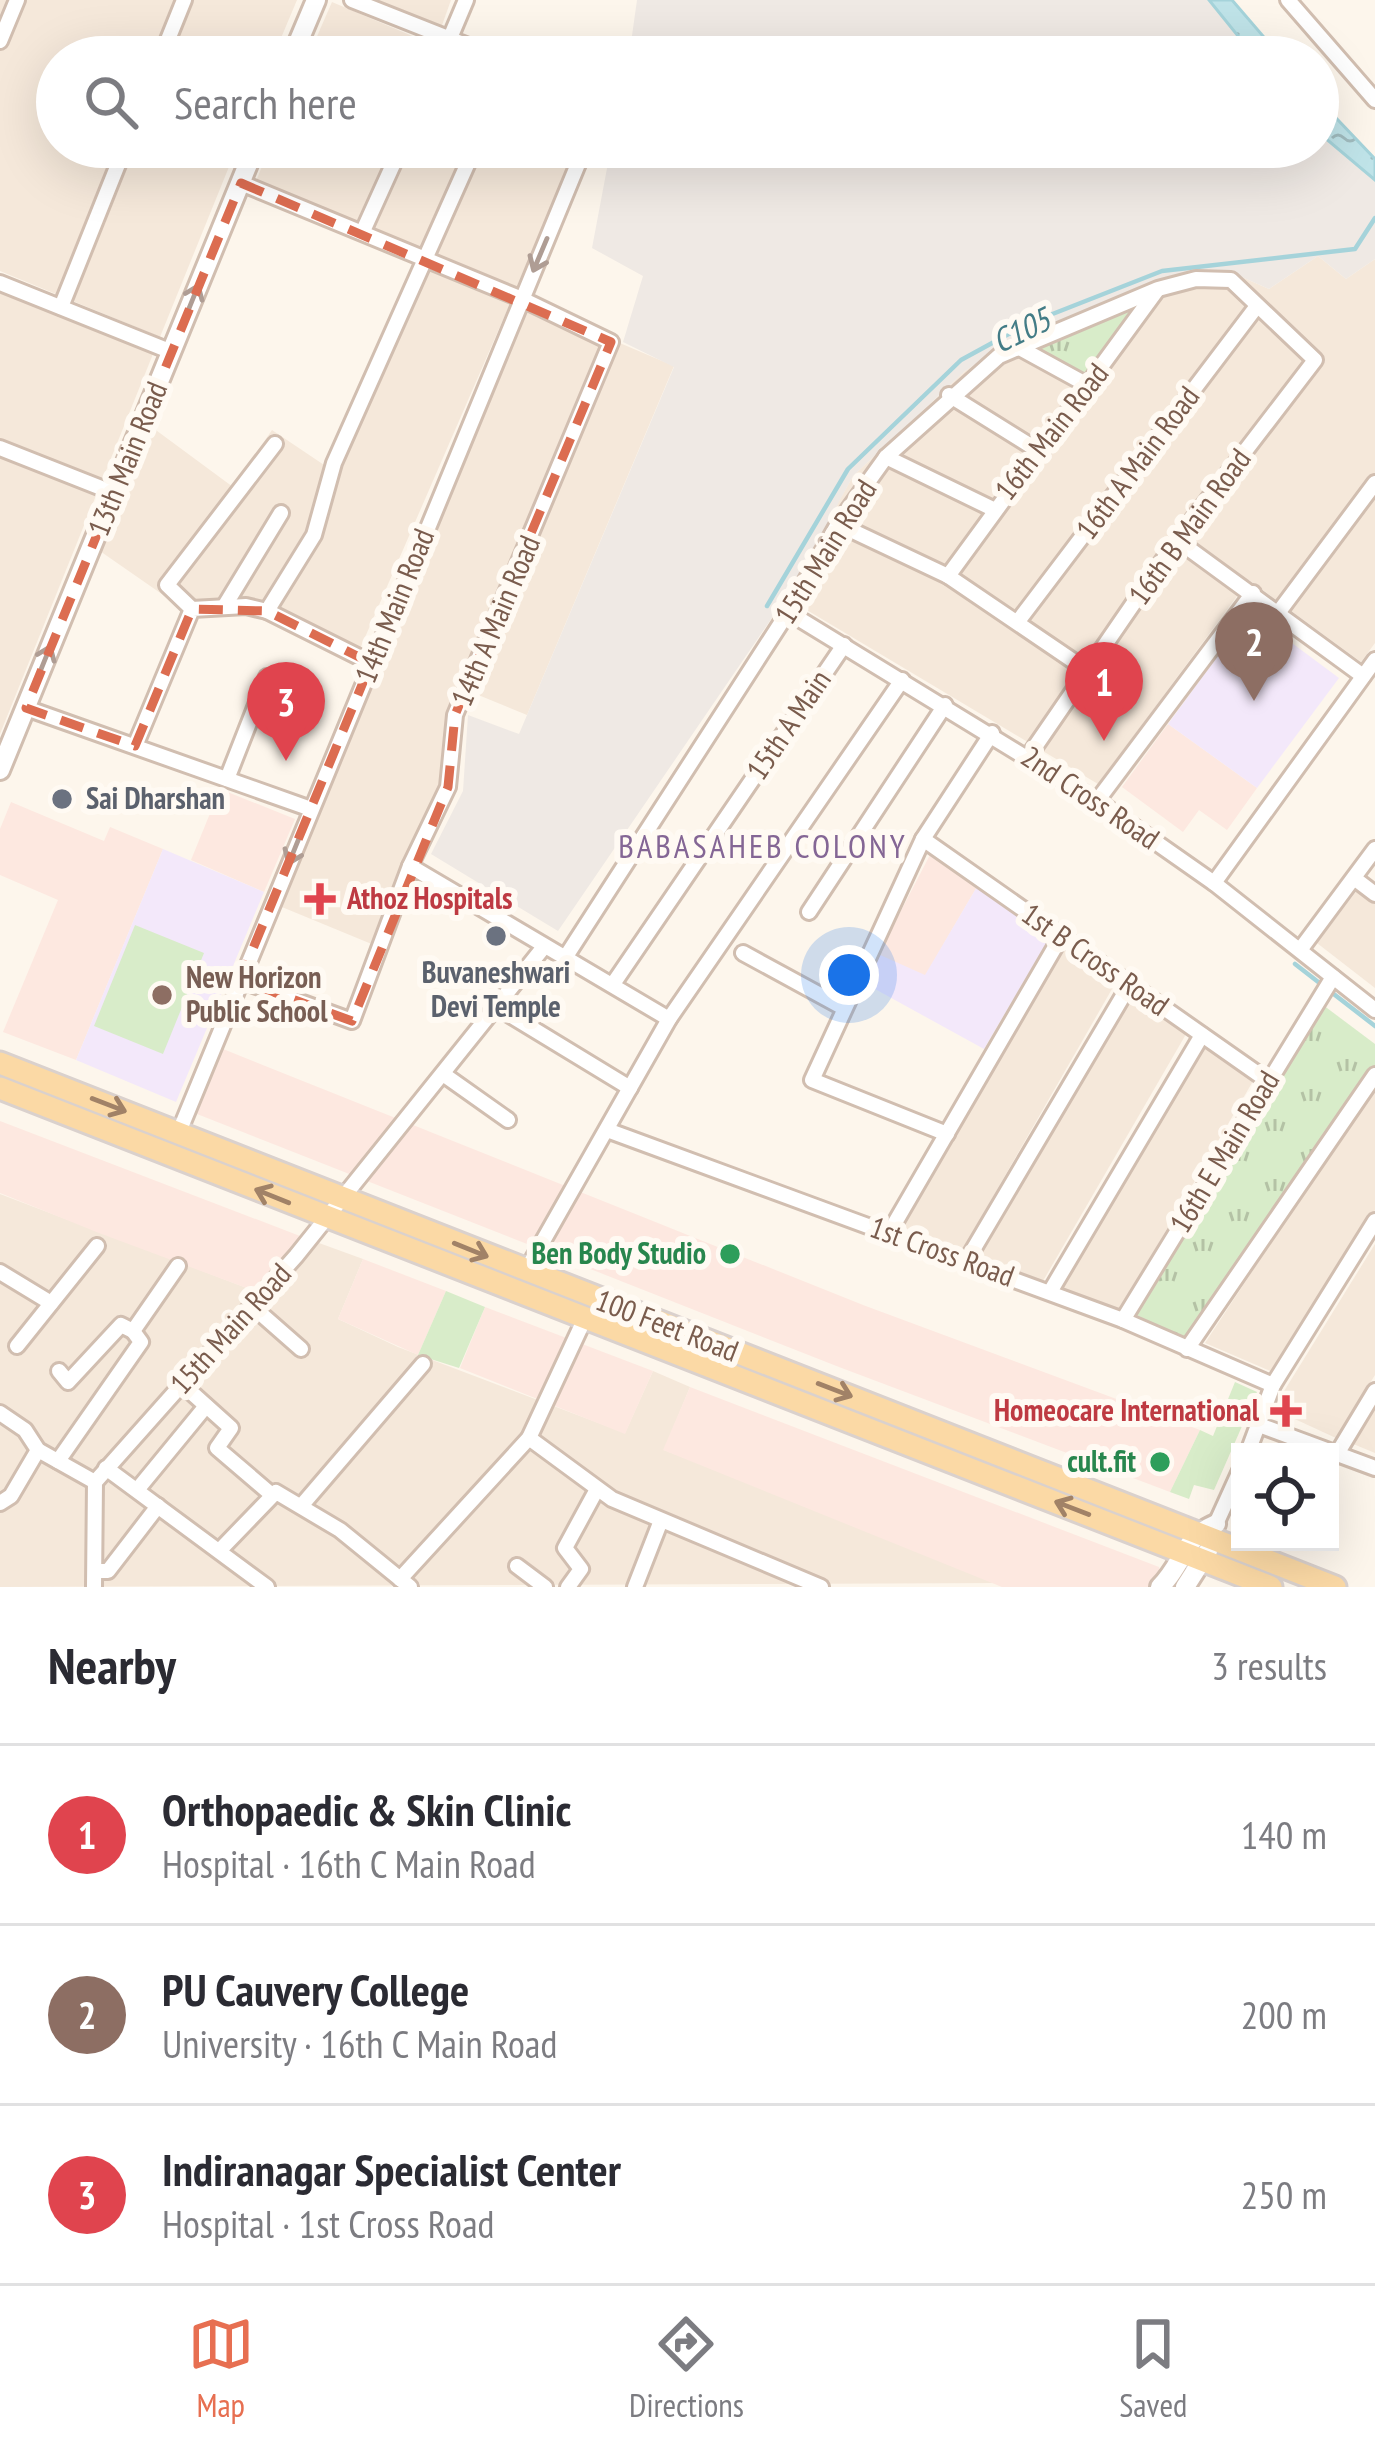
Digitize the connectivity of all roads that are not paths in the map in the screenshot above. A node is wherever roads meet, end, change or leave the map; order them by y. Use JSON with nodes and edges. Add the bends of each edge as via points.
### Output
{"nodes":[{"id":1,"x":17,"y":0,"type":"edge"},
{"id":2,"x":184,"y":0,"type":"edge"},
{"id":3,"x":316,"y":0,"type":"edge"},
{"id":4,"x":352,"y":0,"type":"edge"},
{"id":5,"x":466,"y":0,"type":"edge"},
{"id":6,"x":1288,"y":0,"type":"edge"},
{"id":7,"x":169,"y":36,"type":"edge"},
{"id":8,"x":301,"y":36,"type":"edge"},
{"id":9,"x":445,"y":36,"type":"edge"},
{"id":10,"x":451,"y":36,"type":"edge"},
{"id":11,"x":1319,"y":36,"type":"edge"},
{"id":12,"x":0,"y":41,"type":"edge"},
{"id":13,"x":1339,"y":59,"type":"edge"},
{"id":14,"x":1375,"y":100,"type":"edge"},
{"id":15,"x":117,"y":168,"type":"edge"},
{"id":16,"x":247,"y":168,"type":"edge"},
{"id":17,"x":392,"y":168,"type":"edge"},
{"id":18,"x":465,"y":168,"type":"edge"},
{"id":19,"x":576,"y":168,"type":"edge"},
{"id":20,"x":241,"y":183,"type":"junction"},
{"id":21,"x":363,"y":231,"type":"junction"},
{"id":22,"x":424,"y":257,"type":"junction"},
{"id":23,"x":0,"y":283,"type":"edge"},
{"id":24,"x":1158,"y":289,"type":"junction"},
{"id":25,"x":522,"y":299,"type":"junction"},
{"id":26,"x":1256,"y":306,"type":"junction"},
{"id":27,"x":61,"y":308,"type":"junction"},
{"id":28,"x":1018,"y":346,"type":"junction"},
{"id":29,"x":172,"y":352,"type":"junction"},
{"id":30,"x":1315,"y":360,"type":"joint"},
{"id":31,"x":1091,"y":387,"type":"junction"},
{"id":32,"x":950,"y":395,"type":"junction"},
{"id":33,"x":275,"y":444,"type":"dead end"},
{"id":34,"x":0,"y":450,"type":"edge"},
{"id":35,"x":1042,"y":453,"type":"junction"},
{"id":36,"x":886,"y":457,"type":"junction"},
{"id":37,"x":1375,"y":484,"type":"edge"},
{"id":38,"x":113,"y":493,"type":"junction"},
{"id":39,"x":993,"y":508,"type":"junction"},
{"id":40,"x":281,"y":512,"type":"dead end"},
{"id":41,"x":838,"y":524,"type":"junction"},
{"id":42,"x":1177,"y":540,"type":"junction"},
{"id":43,"x":948,"y":576,"type":"junction"},
{"id":44,"x":1253,"y":593,"type":"junction"},
{"id":45,"x":224,"y":607,"type":"junction"},
{"id":46,"x":192,"y":609,"type":"junction"},
{"id":47,"x":267,"y":611,"type":"junction"},
{"id":48,"x":788,"y":612,"type":"junction"},
{"id":49,"x":1279,"y":613,"type":"junction"},
{"id":50,"x":1019,"y":620,"type":"junction"},
{"id":51,"x":844,"y":645,"type":"junction"},
{"id":52,"x":1375,"y":660,"type":"edge"},
{"id":53,"x":371,"y":663,"type":"junction"},
{"id":54,"x":1088,"y":671,"type":"junction"},
{"id":55,"x":1363,"y":676,"type":"junction"},
{"id":56,"x":267,"y":677,"type":"dead end"},
{"id":57,"x":902,"y":680,"type":"junction"},
{"id":58,"x":945,"y":704,"type":"junction"},
{"id":59,"x":26,"y":708,"type":"junction"},
{"id":60,"x":992,"y":733,"type":"junction"},
{"id":61,"x":136,"y":746,"type":"junction"},
{"id":62,"x":1028,"y":757,"type":"junction"},
{"id":63,"x":0,"y":770,"type":"edge"},
{"id":64,"x":227,"y":779,"type":"junction"},
{"id":65,"x":1097,"y":801,"type":"junction"},
{"id":66,"x":311,"y":809,"type":"junction"},
{"id":67,"x":923,"y":839,"type":"junction"},
{"id":68,"x":1375,"y":849,"type":"edge"},
{"id":69,"x":410,"y":866,"type":"junction"},
{"id":70,"x":1354,"y":878,"type":"junction"},
{"id":71,"x":1214,"y":883,"type":"junction"},
{"id":72,"x":1375,"y":894,"type":"edge"},
{"id":73,"x":809,"y":912,"type":"dead end"},
{"id":74,"x":1062,"y":934,"type":"junction"},
{"id":75,"x":543,"y":948,"type":"junction"},
{"id":76,"x":1300,"y":950,"type":"junction"},
{"id":77,"x":743,"y":953,"type":"dead end"},
{"id":78,"x":565,"y":958,"type":"junction"},
{"id":79,"x":241,"y":980,"type":"junction"},
{"id":80,"x":1330,"y":981,"type":"junction"},
{"id":81,"x":613,"y":984,"type":"junction"},
{"id":82,"x":1130,"y":984,"type":"junction"},
{"id":83,"x":497,"y":1007,"type":"junction"},
{"id":84,"x":844,"y":1008,"type":"junction"},
{"id":85,"x":1375,"y":1010,"type":"edge"},
{"id":86,"x":669,"y":1019,"type":"junction"},
{"id":87,"x":1202,"y":1035,"type":"junction"},
{"id":88,"x":0,"y":1063,"type":"edge"},
{"id":89,"x":443,"y":1074,"type":"junction"},
{"id":90,"x":1375,"y":1075,"type":"edge"},
{"id":91,"x":1268,"y":1081,"type":"junction"},
{"id":92,"x":0,"y":1088,"type":"edge"},
{"id":93,"x":630,"y":1088,"type":"junction"},
{"id":94,"x":508,"y":1120,"type":"dead end"},
{"id":95,"x":607,"y":1130,"type":"junction"},
{"id":96,"x":178,"y":1132,"type":"junction"},
{"id":97,"x":947,"y":1134,"type":"junction"},
{"id":98,"x":341,"y":1198,"type":"junction"},
{"id":99,"x":326,"y":1218,"type":"junction"},
{"id":100,"x":1375,"y":1221,"type":"edge"},
{"id":101,"x":889,"y":1232,"type":"junction"},
{"id":102,"x":97,"y":1246,"type":"dead end"},
{"id":103,"x":967,"y":1260,"type":"junction"},
{"id":104,"x":178,"y":1266,"type":"dead end"},
{"id":105,"x":526,"y":1271,"type":"junction"},
{"id":106,"x":0,"y":1272,"type":"edge"},
{"id":107,"x":1050,"y":1292,"type":"junction"},
{"id":108,"x":51,"y":1303,"type":"junction"},
{"id":109,"x":252,"y":1306,"type":"junction"},
{"id":110,"x":585,"y":1318,"type":"junction"},
{"id":111,"x":1124,"y":1320,"type":"junction"},
{"id":112,"x":133,"y":1331,"type":"junction"},
{"id":113,"x":17,"y":1346,"type":"dead end"},
{"id":114,"x":301,"y":1349,"type":"dead end"},
{"id":115,"x":1187,"y":1349,"type":"junction"},
{"id":116,"x":423,"y":1364,"type":"dead end"},
{"id":117,"x":59,"y":1370,"type":"dead end"},
{"id":118,"x":182,"y":1384,"type":"junction"},
{"id":119,"x":1273,"y":1385,"type":"junction"},
{"id":120,"x":1375,"y":1390,"type":"edge"},
{"id":121,"x":206,"y":1406,"type":"junction"},
{"id":122,"x":0,"y":1413,"type":"edge"},
{"id":123,"x":1259,"y":1425,"type":"junction"},
{"id":124,"x":529,"y":1438,"type":"junction"},
{"id":125,"x":1252,"y":1443,"type":"edge"},
{"id":126,"x":1307,"y":1443,"type":"edge"},
{"id":127,"x":1339,"y":1449,"type":"edge"},
{"id":128,"x":38,"y":1450,"type":"junction"},
{"id":129,"x":1339,"y":1455,"type":"edge"},
{"id":130,"x":58,"y":1461,"type":"junction"},
{"id":131,"x":106,"y":1468,"type":"junction"},
{"id":132,"x":1375,"y":1468,"type":"edge"},
{"id":133,"x":94,"y":1482,"type":"junction"},
{"id":134,"x":1231,"y":1489,"type":"edge"},
{"id":135,"x":137,"y":1490,"type":"junction"},
{"id":136,"x":596,"y":1491,"type":"junction"},
{"id":137,"x":272,"y":1495,"type":"junction"},
{"id":138,"x":0,"y":1503,"type":"edge"},
{"id":139,"x":302,"y":1505,"type":"junction"},
{"id":140,"x":158,"y":1506,"type":"junction"},
{"id":141,"x":659,"y":1523,"type":"junction"},
{"id":142,"x":1210,"y":1530,"type":"junction"},
{"id":143,"x":220,"y":1550,"type":"junction"},
{"id":144,"x":1181,"y":1552,"type":"junction"},
{"id":145,"x":1203,"y":1561,"type":"junction"},
{"id":146,"x":518,"y":1565,"type":"dead end"},
{"id":147,"x":95,"y":1579,"type":"edge"},
{"id":148,"x":405,"y":1583,"type":"edge"},
{"id":149,"x":267,"y":1587,"type":"edge"},
{"id":150,"x":545,"y":1587,"type":"edge"},
{"id":151,"x":568,"y":1587,"type":"edge"},
{"id":152,"x":634,"y":1587,"type":"edge"},
{"id":153,"x":820,"y":1587,"type":"edge"},
{"id":154,"x":1160,"y":1587,"type":"edge"},
{"id":155,"x":1185,"y":1587,"type":"edge"},
{"id":156,"x":1271,"y":1587,"type":"edge"},
{"id":157,"x":1335,"y":1587,"type":"edge"}],
"edges":[{"from":1,"to":12,"type":"street"},
{"from":2,"to":7,"type":"street"},
{"from":3,"to":8,"type":"street"},
{"from":4,"to":9,"type":"street"},
{"from":5,"to":10,"type":"street"},
{"from":6,"to":11,"type":"street"},
{"from":13,"to":14,"type":"street"},
{"from":15,"to":27,"type":"street"},
{"from":16,"to":20,"type":"street","name":"13th Main Road"},
{"from":17,"to":21,"type":"street"},
{"from":18,"to":22,"type":"street"},
{"from":19,"to":25,"type":"street","name":"14th Main Road","one_way":true},
{"from":20,"to":21,"type":"street"},
{"from":29,"to":20,"type":"street","name":"13th Main Road","one_way":true},
{"from":21,"to":22,"type":"street"},
{"from":22,"to":25,"type":"street"},
{"from":22,"to":47,"type":"street","via":[[334,464],[314,535]]},
{"from":23,"to":27,"type":"street"},
{"from":24,"to":26,"type":"street","name":"15th Main Road","via":[[1231,280]]},
{"from":24,"to":28,"type":"street","name":"15th Main Road"},
{"from":24,"to":31,"type":"street","name":"16th Main Road"},
{"from":25,"to":53,"type":"street","name":"14th Main Road"},
{"from":25,"to":69,"type":"street","name":"14th A Main Road","via":[[608,336],[610,350],[455,715],[448,787]]},
{"from":26,"to":30,"type":"street","name":"15th Main Road"},
{"from":26,"to":50,"type":"street","name":"16th A Main Road"},
{"from":27,"to":29,"type":"street"},
{"from":28,"to":31,"type":"street"},
{"from":28,"to":32,"type":"street","name":"15th Main Road"},
{"from":29,"to":38,"type":"street","name":"13th Main Road"},
{"from":30,"to":42,"type":"street","name":"16th B Main Road"},
{"from":31,"to":35,"type":"street","name":"16th Main Road"},
{"from":32,"to":35,"type":"street"},
{"from":32,"to":36,"type":"street","name":"15th Main Road"},
{"from":33,"to":46,"type":"street","via":[[167,585]]},
{"from":34,"to":38,"type":"street"},
{"from":35,"to":39,"type":"street","name":"16th Main Road"},
{"from":36,"to":39,"type":"street"},
{"from":36,"to":41,"type":"street","name":"15th Main Road"},
{"from":37,"to":49,"type":"street"},
{"from":59,"to":38,"type":"street","name":"13th Main Road","one_way":true},
{"from":39,"to":43,"type":"street","name":"16th Main Road"},
{"from":40,"to":45,"type":"street"},
{"from":41,"to":43,"type":"street"},
{"from":41,"to":48,"type":"street","name":"15th Main Road"},
{"from":42,"to":44,"type":"street"},
{"from":42,"to":54,"type":"street","name":"16th B Main Road"},
{"from":43,"to":50,"type":"street"},
{"from":44,"to":49,"type":"street"},
{"from":44,"to":65,"type":"street"},
{"from":45,"to":46,"type":"street"},
{"from":45,"to":47,"type":"street"},
{"from":46,"to":61,"type":"street"},
{"from":47,"to":53,"type":"street"},
{"from":48,"to":51,"type":"street","name":"2nd Cross Road"},
{"from":48,"to":78,"type":"street","name":"15th Main Road"},
{"from":49,"to":55,"type":"street"},
{"from":50,"to":54,"type":"street"},
{"from":51,"to":57,"type":"street","name":"2nd Cross Road"},
{"from":51,"to":81,"type":"street","name":"15th A Main"},
{"from":52,"to":55,"type":"street"},
{"from":53,"to":66,"type":"street","name":"14th Main Road"},
{"from":54,"to":62,"type":"street","name":"16th B Main Road"},
{"from":55,"to":71,"type":"street"},
{"from":56,"to":64,"type":"street"},
{"from":57,"to":58,"type":"street","name":"2nd Cross Road"},
{"from":57,"to":86,"type":"street"},
{"from":58,"to":60,"type":"street","name":"2nd Cross Road"},
{"from":58,"to":73,"type":"street"},
{"from":59,"to":61,"type":"street"},
{"from":59,"to":63,"type":"street","name":"13th Main Road"},
{"from":60,"to":62,"type":"street","name":"2nd Cross Road"},
{"from":60,"to":67,"type":"street"},
{"from":61,"to":64,"type":"street"},
{"from":62,"to":65,"type":"street","name":"2nd Cross Road"},
{"from":64,"to":66,"type":"street"},
{"from":65,"to":71,"type":"street","name":"2nd Cross Road"},
{"from":66,"to":79,"type":"street","name":"14th Main Road","one_way":true},
{"from":67,"to":74,"type":"street","name":"1st B Cross Road"},
{"from":67,"to":84,"type":"street"},
{"from":68,"to":70,"type":"street"},
{"from":69,"to":75,"type":"street"},
{"from":69,"to":79,"type":"street","name":"14th A Main Road","via":[[352,1021]]},
{"from":70,"to":72,"type":"street"},
{"from":70,"to":76,"type":"street"},
{"from":71,"to":76,"type":"street","name":"2nd Cross Road"},
{"from":74,"to":82,"type":"street","name":"1st B Cross Road"},
{"from":74,"to":97,"type":"street"},
{"from":75,"to":78,"type":"street"},
{"from":75,"to":83,"type":"street","name":"15th Main Road"},
{"from":76,"to":80,"type":"street","name":"2nd Cross Road"},
{"from":77,"to":84,"type":"street"},
{"from":78,"to":81,"type":"street"},
{"from":79,"to":96,"type":"street","name":"14th Main Road"},
{"from":80,"to":85,"type":"street","name":"2nd Cross Road"},
{"from":80,"to":91,"type":"street","name":"16th E Main Road"},
{"from":81,"to":86,"type":"street"},
{"from":82,"to":87,"type":"street","name":"1st B Cross Road"},
{"from":82,"to":103,"type":"street"},
{"from":83,"to":89,"type":"street","name":"15th Main Road"},
{"from":83,"to":93,"type":"street"},
{"from":84,"to":97,"type":"street","via":[[812,1080]]},
{"from":86,"to":93,"type":"street"},
{"from":87,"to":91,"type":"street","name":"1st B Cross Road"},
{"from":87,"to":107,"type":"street"},
{"from":88,"to":96,"type":"main road","name":"100 Feet Road","one_way":true},
{"from":89,"to":94,"type":"street"},
{"from":89,"to":98,"type":"street","name":"15th Main Road"},
{"from":90,"to":115,"type":"street"},
{"from":91,"to":111,"type":"street","name":"16th E Main Road"},
{"from":99,"to":92,"type":"main road","name":"100 Feet Road","one_way":true},
{"from":93,"to":95,"type":"street"},
{"from":95,"to":101,"type":"street","name":"1st Cross Road"},
{"from":95,"to":105,"type":"street"},
{"from":96,"to":98,"type":"main road","name":"100 Feet Road"},
{"from":97,"to":101,"type":"street"},
{"from":98,"to":99,"type":"street","name":"15th Main Road"},
{"from":98,"to":105,"type":"main road","name":"100 Feet Road","one_way":true},
{"from":99,"to":109,"type":"street","name":"15th Main Road"},
{"from":99,"to":110,"type":"main road","name":"100 Feet Road"},
{"from":100,"to":119,"type":"street"},
{"from":101,"to":103,"type":"street","name":"1st Cross Road"},
{"from":102,"to":108,"type":"street"},
{"from":103,"to":107,"type":"street","name":"1st Cross Road"},
{"from":104,"to":112,"type":"street"},
{"from":105,"to":142,"type":"main road","name":"100 Feet Road","one_way":true},
{"from":106,"to":108,"type":"street"},
{"from":107,"to":111,"type":"street","name":"1st Cross Road"},
{"from":108,"to":113,"type":"street"},
{"from":109,"to":114,"type":"street"},
{"from":109,"to":118,"type":"street","name":"15th Main Road"},
{"from":110,"to":124,"type":"street"},
{"from":144,"to":110,"type":"main road","name":"100 Feet Road","one_way":true},
{"from":111,"to":115,"type":"street","name":"1st Cross Road"},
{"from":112,"to":117,"type":"street","via":[[121,1325],[68,1382]]},
{"from":112,"to":130,"type":"street","via":[[141,1342]]},
{"from":115,"to":119,"type":"street","name":"1st Cross Road"},
{"from":116,"to":139,"type":"street"},
{"from":118,"to":121,"type":"street"},
{"from":118,"to":131,"type":"street","name":"15th Main Road"},
{"from":119,"to":123,"type":"street"},
{"from":120,"to":127,"type":"street"},
{"from":121,"to":135,"type":"street"},
{"from":121,"to":137,"type":"street","via":[[231,1428],[217,1448]]},
{"from":122,"to":128,"type":"street"},
{"from":123,"to":125,"type":"street"},
{"from":123,"to":126,"type":"street"},
{"from":124,"to":136,"type":"street"},
{"from":124,"to":148,"type":"street"},
{"from":128,"to":130,"type":"street"},
{"from":128,"to":138,"type":"street"},
{"from":129,"to":132,"type":"street"},
{"from":130,"to":133,"type":"street"},
{"from":131,"to":133,"type":"street","name":"15th Main Road"},
{"from":131,"to":135,"type":"street"},
{"from":133,"to":147,"type":"street"},
{"from":134,"to":142,"type":"street"},
{"from":135,"to":140,"type":"street"},
{"from":136,"to":141,"type":"street"},
{"from":136,"to":151,"type":"street","via":[[565,1548],[581,1568]]},
{"from":137,"to":139,"type":"street"},
{"from":137,"to":143,"type":"street"},
{"from":139,"to":148,"type":"street"},
{"from":140,"to":143,"type":"street"},
{"from":140,"to":147,"type":"street"},
{"from":141,"to":152,"type":"street"},
{"from":141,"to":153,"type":"street"},
{"from":142,"to":144,"type":"street"},
{"from":142,"to":145,"type":"street"},
{"from":142,"to":157,"type":"main road","name":"100 Feet Road"},
{"from":143,"to":149,"type":"street"},
{"from":144,"to":145,"type":"main road","name":"100 Feet Road"},
{"from":144,"to":154,"type":"street"},
{"from":145,"to":155,"type":"street"},
{"from":145,"to":156,"type":"main road","name":"100 Feet Road"},
{"from":146,"to":150,"type":"street"}]}
